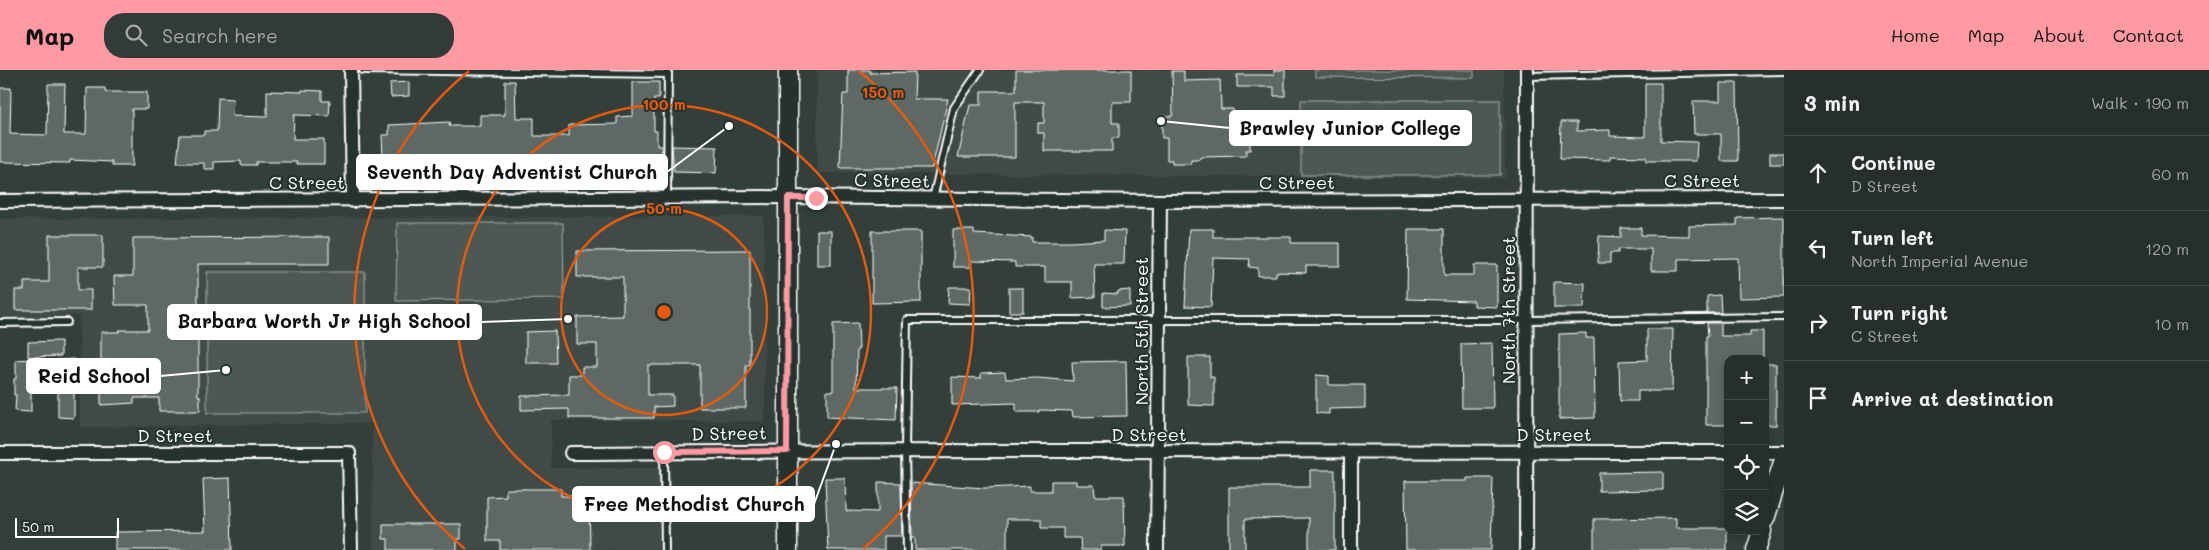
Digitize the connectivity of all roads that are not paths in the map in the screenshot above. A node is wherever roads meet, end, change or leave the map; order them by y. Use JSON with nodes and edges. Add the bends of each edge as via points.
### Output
{"nodes":[{"id":1,"x":351,"y":70,"type":"edge"},
{"id":2,"x":363,"y":70,"type":"edge"},
{"id":3,"x":788,"y":70,"type":"edge"},
{"id":4,"x":980,"y":70,"type":"edge"},
{"id":5,"x":1784,"y":71,"type":"edge"},
{"id":6,"x":668,"y":72,"type":"edge"},
{"id":7,"x":1527,"y":73,"type":"edge"},
{"id":8,"x":667,"y":198,"type":"junction"},
{"id":9,"x":788,"y":198,"type":"junction"},
{"id":10,"x":933,"y":199,"type":"junction"},
{"id":11,"x":1527,"y":199,"type":"junction"},
{"id":12,"x":1784,"y":199,"type":"edge"},
{"id":13,"x":0,"y":201,"type":"edge"},
{"id":14,"x":353,"y":201,"type":"junction"},
{"id":15,"x":1160,"y":201,"type":"junction"},
{"id":16,"x":1784,"y":318,"type":"edge"},
{"id":17,"x":1526,"y":320,"type":"junction"},
{"id":18,"x":1159,"y":321,"type":"junction"},
{"id":19,"x":67,"y":322,"type":"dead end"},
{"id":20,"x":0,"y":323,"type":"edge"},
{"id":21,"x":905,"y":450,"type":"junction"},
{"id":22,"x":787,"y":451,"type":"junction"},
{"id":23,"x":664,"y":452,"type":"junction"},
{"id":24,"x":1158,"y":452,"type":"junction"},
{"id":25,"x":1351,"y":452,"type":"junction"},
{"id":26,"x":1526,"y":452,"type":"junction"},
{"id":27,"x":1724,"y":452,"type":"edge"},
{"id":28,"x":1769,"y":452,"type":"edge"},
{"id":29,"x":1784,"y":452,"type":"edge"},
{"id":30,"x":0,"y":453,"type":"edge"},
{"id":31,"x":571,"y":453,"type":"dead end"},
{"id":32,"x":1784,"y":459,"type":"edge"},
{"id":33,"x":1769,"y":507,"type":"edge"},
{"id":34,"x":1761,"y":535,"type":"edge"},
{"id":35,"x":351,"y":550,"type":"edge"},
{"id":36,"x":665,"y":550,"type":"edge"},
{"id":37,"x":788,"y":550,"type":"edge"},
{"id":38,"x":907,"y":550,"type":"edge"},
{"id":39,"x":1157,"y":550,"type":"edge"},
{"id":40,"x":1352,"y":550,"type":"edge"},
{"id":41,"x":1526,"y":550,"type":"edge"},
{"id":42,"x":1756,"y":550,"type":"edge"}],
"edges":[{"from":1,"to":14,"type":"street"},
{"from":2,"to":6,"type":"lane"},
{"from":3,"to":9,"type":"street"},
{"from":4,"to":10,"type":"lane","via":[[954,108]]},
{"from":5,"to":7,"type":"lane"},
{"from":6,"to":8,"type":"lane"},
{"from":7,"to":11,"type":"street","name":"North 7th Street"},
{"from":8,"to":9,"type":"street","name":"C Street"},
{"from":8,"to":14,"type":"street","name":"C Street"},
{"from":9,"to":10,"type":"street","name":"C Street"},
{"from":9,"to":22,"type":"street"},
{"from":10,"to":15,"type":"street","name":"C Street"},
{"from":11,"to":12,"type":"street","name":"C Street"},
{"from":11,"to":15,"type":"street","name":"C Street"},
{"from":11,"to":17,"type":"street","name":"North 7th Street"},
{"from":13,"to":14,"type":"street","name":"C Street"},
{"from":15,"to":18,"type":"street","name":"North 5th Street"},
{"from":16,"to":17,"type":"lane"},
{"from":17,"to":18,"type":"lane"},
{"from":17,"to":26,"type":"street","name":"North 7th Street"},
{"from":18,"to":21,"type":"lane","via":[[907,320]]},
{"from":18,"to":24,"type":"street","name":"North 5th Street"},
{"from":19,"to":20,"type":"lane"},
{"from":21,"to":22,"type":"street","name":"D Street"},
{"from":21,"to":24,"type":"street","name":"D Street"},
{"from":21,"to":38,"type":"lane"},
{"from":22,"to":23,"type":"street","name":"D Street"},
{"from":22,"to":37,"type":"street"},
{"from":23,"to":31,"type":"street","name":"D Street"},
{"from":23,"to":36,"type":"lane"},
{"from":24,"to":25,"type":"street","name":"D Street"},
{"from":24,"to":39,"type":"street","name":"North 5th Street"},
{"from":25,"to":26,"type":"street","name":"D Street"},
{"from":25,"to":40,"type":"street"},
{"from":26,"to":27,"type":"street","name":"D Street"},
{"from":26,"to":41,"type":"street","name":"North 7th Street"},
{"from":28,"to":29,"type":"street"},
{"from":30,"to":35,"type":"street","name":"D Street","via":[[349,453]]},
{"from":32,"to":33,"type":"street"},
{"from":34,"to":42,"type":"street"}]}
